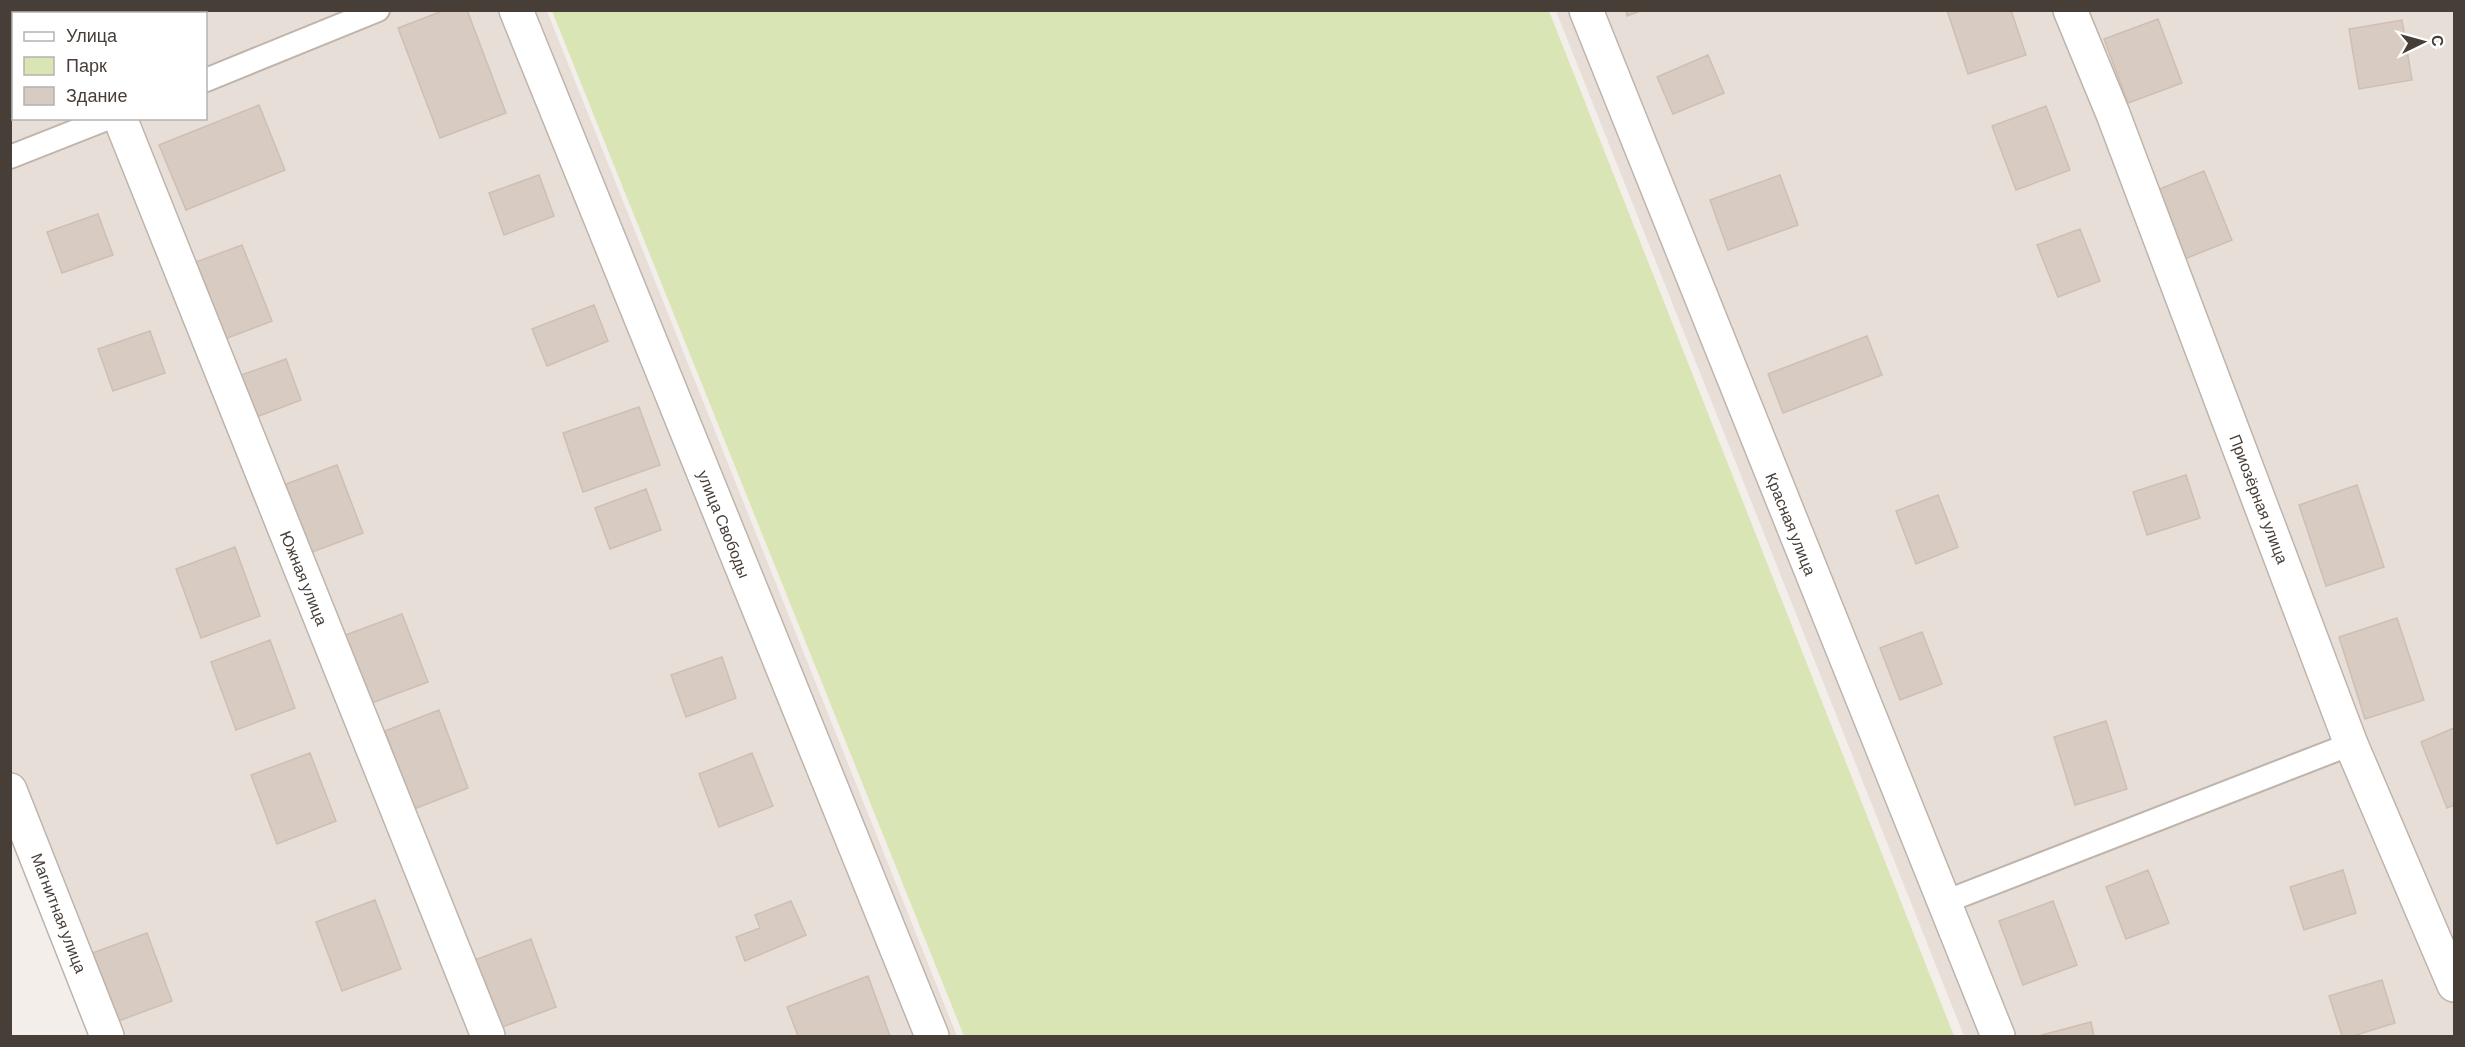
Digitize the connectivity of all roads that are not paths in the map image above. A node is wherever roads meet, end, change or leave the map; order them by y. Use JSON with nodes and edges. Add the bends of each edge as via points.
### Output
{"nodes":[{"id":1,"x":378,"y":10,"type":"edge"},
{"id":2,"x":516,"y":10,"type":"edge"},
{"id":3,"x":1586,"y":10,"type":"edge"},
{"id":4,"x":2070,"y":10,"type":"edge"},
{"id":5,"x":207,"y":80,"type":"edge"},
{"id":6,"x":104,"y":120,"type":"edge"},
{"id":7,"x":121,"y":120,"type":"edge"},
{"id":8,"x":10,"y":157,"type":"edge"},
{"id":9,"x":2351,"y":744,"type":"junction"},
{"id":10,"x":10,"y":790,"type":"edge"},
{"id":11,"x":1942,"y":903,"type":"junction"},
{"id":12,"x":2454,"y":985,"type":"edge"},
{"id":13,"x":107,"y":1036,"type":"edge"},
{"id":14,"x":488,"y":1036,"type":"edge"},
{"id":15,"x":932,"y":1036,"type":"edge"},
{"id":16,"x":1998,"y":1036,"type":"edge"}],
"edges":[{"from":1,"to":5,"type":"lane"},
{"from":2,"to":15,"type":"street","name":"улица Свободы"},
{"from":3,"to":11,"type":"street","name":"Красная улица"},
{"from":4,"to":9,"type":"street","name":"Приозёрная улица"},
{"from":6,"to":8,"type":"lane"},
{"from":7,"to":14,"type":"street","name":"Южная улица"},
{"from":9,"to":11,"type":"lane"},
{"from":9,"to":12,"type":"street","name":"Приозёрная улица"},
{"from":10,"to":13,"type":"street","name":"Магнитная улица"},
{"from":11,"to":16,"type":"street","name":"Красная улица"}]}
